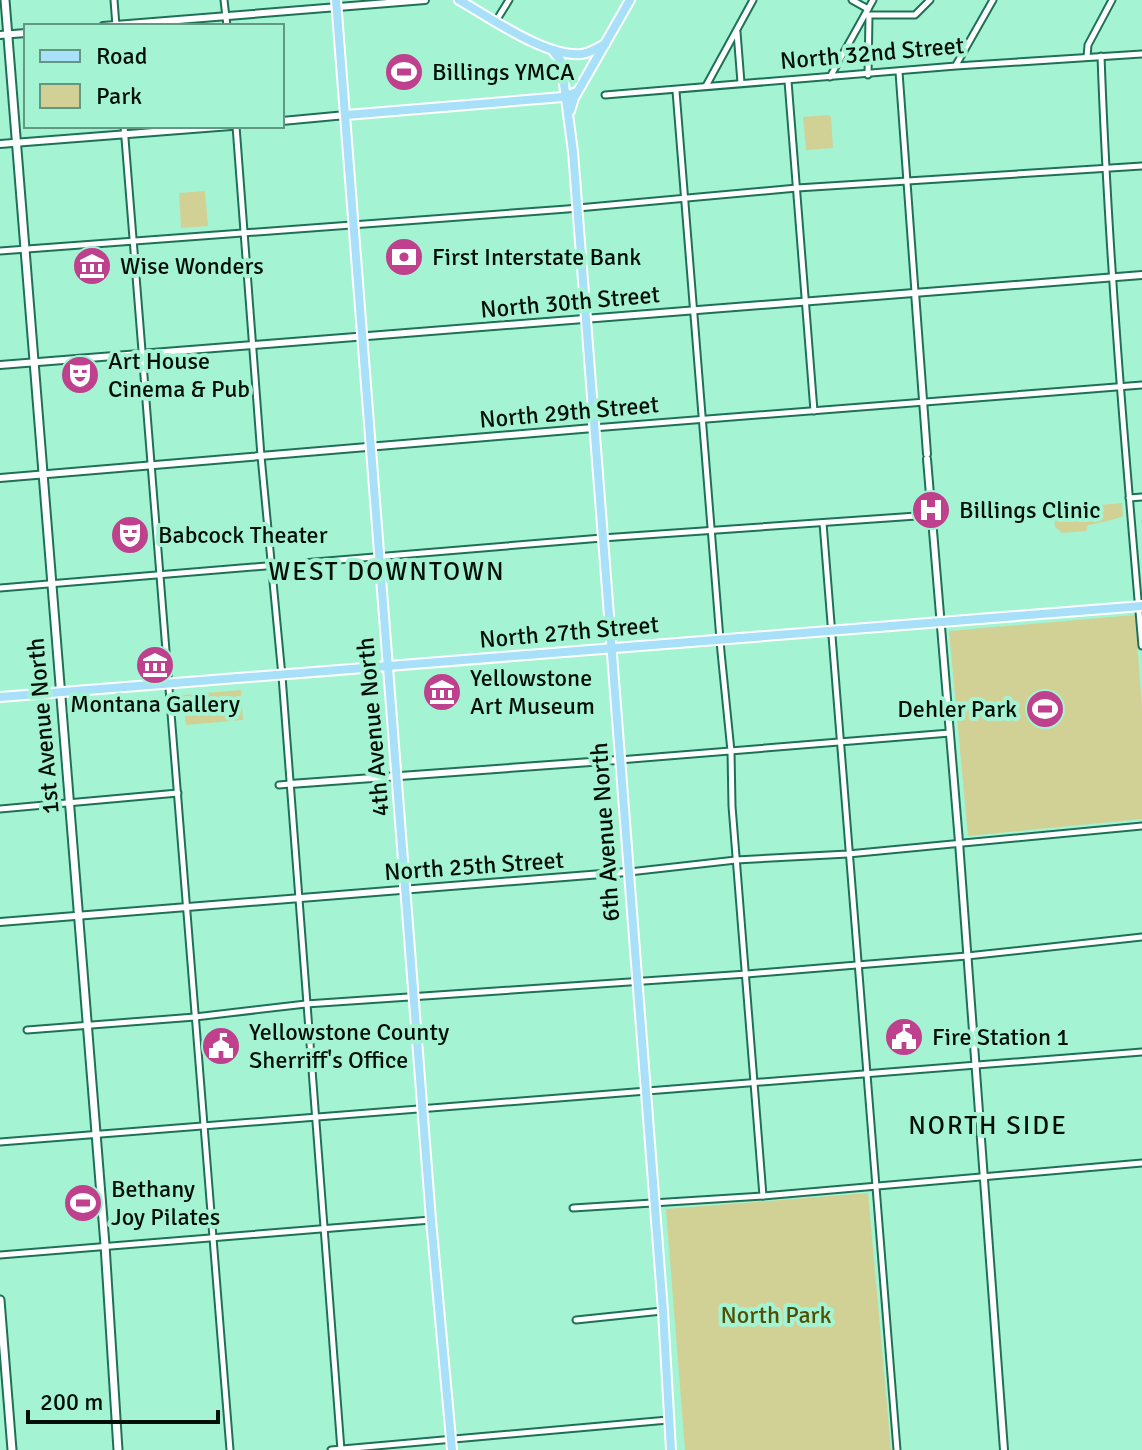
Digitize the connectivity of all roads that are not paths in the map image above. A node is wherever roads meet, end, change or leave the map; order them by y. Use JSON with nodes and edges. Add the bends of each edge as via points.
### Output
{"nodes":[{"id":1,"x":5,"y":0,"type":"edge"},
{"id":2,"x":114,"y":0,"type":"edge"},
{"id":3,"x":224,"y":0,"type":"edge"},
{"id":4,"x":425,"y":0,"type":"edge"},
{"id":5,"x":459,"y":0,"type":"edge"},
{"id":6,"x":509,"y":0,"type":"edge"},
{"id":7,"x":630,"y":0,"type":"edge"},
{"id":8,"x":753,"y":0,"type":"edge"},
{"id":9,"x":852,"y":0,"type":"edge"},
{"id":10,"x":873,"y":0,"type":"edge"},
{"id":11,"x":930,"y":0,"type":"edge"},
{"id":12,"x":993,"y":0,"type":"edge"},
{"id":13,"x":1112,"y":0,"type":"edge"},
{"id":14,"x":390,"y":2,"type":"edge"},
{"id":15,"x":337,"y":4,"type":"edge"},
{"id":16,"x":867,"y":13,"type":"junction"},
{"id":17,"x":226,"y":16,"type":"junction"},
{"id":18,"x":496,"y":21,"type":"junction"},
{"id":19,"x":116,"y":24,"type":"edge"},
{"id":20,"x":128,"y":24,"type":"edge"},
{"id":21,"x":227,"y":24,"type":"edge"},
{"id":22,"x":737,"y":29,"type":"junction"},
{"id":23,"x":24,"y":33,"type":"edge"},
{"id":24,"x":4,"y":35,"type":"edge"},
{"id":25,"x":605,"y":44,"type":"junction"},
{"id":26,"x":553,"y":51,"type":"junction"},
{"id":27,"x":1142,"y":54,"type":"edge"},
{"id":28,"x":1101,"y":56,"type":"junction"},
{"id":29,"x":1087,"y":57,"type":"junction"},
{"id":30,"x":956,"y":66,"type":"junction"},
{"id":31,"x":899,"y":72,"type":"junction"},
{"id":32,"x":868,"y":75,"type":"junction"},
{"id":33,"x":829,"y":78,"type":"junction"},
{"id":34,"x":788,"y":81,"type":"junction"},
{"id":35,"x":741,"y":83,"type":"junction"},
{"id":36,"x":706,"y":87,"type":"junction"},
{"id":37,"x":676,"y":91,"type":"junction"},
{"id":38,"x":577,"y":92,"type":"junction"},
{"id":39,"x":605,"y":95,"type":"dead end"},
{"id":40,"x":563,"y":97,"type":"junction"},
{"id":41,"x":346,"y":115,"type":"junction"},
{"id":42,"x":570,"y":116,"type":"junction"},
{"id":43,"x":284,"y":121,"type":"edge"},
{"id":44,"x":124,"y":128,"type":"edge"},
{"id":45,"x":210,"y":128,"type":"edge"},
{"id":46,"x":234,"y":128,"type":"edge"},
{"id":47,"x":125,"y":135,"type":"junction"},
{"id":48,"x":16,"y":142,"type":"junction"},
{"id":49,"x":0,"y":144,"type":"edge"},
{"id":50,"x":1142,"y":166,"type":"edge"},
{"id":51,"x":1105,"y":169,"type":"junction"},
{"id":52,"x":907,"y":183,"type":"junction"},
{"id":53,"x":797,"y":188,"type":"junction"},
{"id":54,"x":686,"y":198,"type":"junction"},
{"id":55,"x":577,"y":208,"type":"junction"},
{"id":56,"x":354,"y":225,"type":"junction"},
{"id":57,"x":246,"y":233,"type":"junction"},
{"id":58,"x":135,"y":241,"type":"junction"},
{"id":59,"x":25,"y":249,"type":"junction"},
{"id":60,"x":0,"y":251,"type":"edge"},
{"id":61,"x":1142,"y":275,"type":"edge"},
{"id":62,"x":1113,"y":277,"type":"junction"},
{"id":63,"x":915,"y":292,"type":"junction"},
{"id":64,"x":805,"y":301,"type":"junction"},
{"id":65,"x":695,"y":310,"type":"junction"},
{"id":66,"x":585,"y":318,"type":"junction"},
{"id":67,"x":362,"y":336,"type":"junction"},
{"id":68,"x":253,"y":345,"type":"junction"},
{"id":69,"x":143,"y":353,"type":"junction"},
{"id":70,"x":34,"y":362,"type":"junction"},
{"id":71,"x":0,"y":365,"type":"edge"},
{"id":72,"x":1142,"y":385,"type":"edge"},
{"id":73,"x":1120,"y":386,"type":"junction"},
{"id":74,"x":923,"y":402,"type":"junction"},
{"id":75,"x":814,"y":411,"type":"junction"},
{"id":76,"x":703,"y":420,"type":"junction"},
{"id":77,"x":593,"y":428,"type":"junction"},
{"id":78,"x":370,"y":447,"type":"junction"},
{"id":79,"x":261,"y":456,"type":"junction"},
{"id":80,"x":152,"y":465,"type":"junction"},
{"id":81,"x":43,"y":474,"type":"junction"},
{"id":82,"x":0,"y":478,"type":"edge"},
{"id":83,"x":1142,"y":497,"type":"edge"},
{"id":84,"x":1129,"y":498,"type":"junction"},
{"id":85,"x":931,"y":515,"type":"junction"},
{"id":86,"x":823,"y":523,"type":"junction"},
{"id":87,"x":712,"y":530,"type":"junction"},
{"id":88,"x":602,"y":538,"type":"junction"},
{"id":89,"x":380,"y":558,"type":"junction"},
{"id":90,"x":270,"y":566,"type":"junction"},
{"id":91,"x":161,"y":573,"type":"junction"},
{"id":92,"x":52,"y":583,"type":"junction"},
{"id":93,"x":0,"y":588,"type":"edge"},
{"id":94,"x":1141,"y":606,"type":"edge"},
{"id":95,"x":940,"y":621,"type":"junction"},
{"id":96,"x":832,"y":630,"type":"junction"},
{"id":97,"x":720,"y":640,"type":"junction"},
{"id":98,"x":1142,"y":646,"type":"edge"},
{"id":99,"x":612,"y":649,"type":"junction"},
{"id":100,"x":388,"y":667,"type":"junction"},
{"id":101,"x":282,"y":676,"type":"junction"},
{"id":102,"x":168,"y":684,"type":"junction"},
{"id":103,"x":61,"y":693,"type":"junction"},
{"id":104,"x":0,"y":697,"type":"edge"},
{"id":105,"x":950,"y":733,"type":"junction"},
{"id":106,"x":839,"y":743,"type":"junction"},
{"id":107,"x":731,"y":751,"type":"junction"},
{"id":108,"x":618,"y":760,"type":"junction"},
{"id":109,"x":398,"y":776,"type":"junction"},
{"id":110,"x":290,"y":784,"type":"junction"},
{"id":111,"x":279,"y":785,"type":"dead end"},
{"id":112,"x":178,"y":793,"type":"junction"},
{"id":113,"x":70,"y":802,"type":"junction"},
{"id":114,"x":0,"y":809,"type":"edge"},
{"id":115,"x":1142,"y":826,"type":"edge"},
{"id":116,"x":959,"y":842,"type":"junction"},
{"id":117,"x":848,"y":854,"type":"junction"},
{"id":118,"x":736,"y":860,"type":"junction"},
{"id":119,"x":627,"y":872,"type":"junction"},
{"id":120,"x":407,"y":889,"type":"junction"},
{"id":121,"x":299,"y":899,"type":"junction"},
{"id":122,"x":188,"y":907,"type":"junction"},
{"id":123,"x":78,"y":916,"type":"junction"},
{"id":124,"x":0,"y":922,"type":"edge"},
{"id":125,"x":1142,"y":937,"type":"edge"},
{"id":126,"x":967,"y":956,"type":"junction"},
{"id":127,"x":858,"y":963,"type":"junction"},
{"id":128,"x":747,"y":974,"type":"junction"},
{"id":129,"x":637,"y":981,"type":"junction"},
{"id":130,"x":415,"y":997,"type":"junction"},
{"id":131,"x":306,"y":1004,"type":"junction"},
{"id":132,"x":195,"y":1017,"type":"junction"},
{"id":133,"x":86,"y":1025,"type":"junction"},
{"id":134,"x":27,"y":1030,"type":"dead end"},
{"id":135,"x":1142,"y":1052,"type":"edge"},
{"id":136,"x":977,"y":1064,"type":"junction"},
{"id":137,"x":865,"y":1073,"type":"junction"},
{"id":138,"x":755,"y":1082,"type":"junction"},
{"id":139,"x":645,"y":1090,"type":"junction"},
{"id":140,"x":423,"y":1108,"type":"junction"},
{"id":141,"x":315,"y":1116,"type":"junction"},
{"id":142,"x":204,"y":1125,"type":"junction"},
{"id":143,"x":95,"y":1133,"type":"junction"},
{"id":144,"x":0,"y":1142,"type":"edge"},
{"id":145,"x":1142,"y":1163,"type":"edge"},
{"id":146,"x":985,"y":1175,"type":"junction"},
{"id":147,"x":874,"y":1185,"type":"junction"},
{"id":148,"x":763,"y":1196,"type":"junction"},
{"id":149,"x":654,"y":1204,"type":"junction"},
{"id":150,"x":573,"y":1208,"type":"dead end"},
{"id":151,"x":431,"y":1220,"type":"junction"},
{"id":152,"x":325,"y":1229,"type":"junction"},
{"id":153,"x":213,"y":1237,"type":"junction"},
{"id":154,"x":105,"y":1245,"type":"junction"},
{"id":155,"x":0,"y":1255,"type":"edge"},
{"id":156,"x":0,"y":1300,"type":"edge"},
{"id":157,"x":663,"y":1311,"type":"junction"},
{"id":158,"x":576,"y":1320,"type":"dead end"},
{"id":159,"x":3,"y":1365,"type":"edge"},
{"id":160,"x":668,"y":1420,"type":"junction"},
{"id":161,"x":452,"y":1445,"type":"edge"},
{"id":162,"x":12,"y":1450,"type":"edge"},
{"id":163,"x":118,"y":1450,"type":"edge"},
{"id":164,"x":230,"y":1450,"type":"edge"},
{"id":165,"x":331,"y":1450,"type":"edge"},
{"id":166,"x":341,"y":1450,"type":"edge"},
{"id":167,"x":671,"y":1450,"type":"edge"},
{"id":168,"x":897,"y":1450,"type":"edge"},
{"id":169,"x":1004,"y":1450,"type":"edge"}],
"edges":[{"from":1,"to":24,"type":"main road","name":"1st Avenue North"},
{"from":2,"to":19,"type":"street"},
{"from":3,"to":17,"type":"street"},
{"from":4,"to":14,"type":"street"},
{"from":5,"to":18,"type":"main road"},
{"from":6,"to":18,"type":"street"},
{"from":7,"to":25,"type":"main road","name":"6th Avenue North"},
{"from":8,"to":22,"type":"street"},
{"from":9,"to":16,"type":"street"},
{"from":10,"to":16,"type":"street"},
{"from":11,"to":16,"type":"street","via":[[915,15]]},
{"from":12,"to":30,"type":"street"},
{"from":13,"to":29,"type":"street"},
{"from":14,"to":15,"type":"street"},
{"from":15,"to":17,"type":"street"},
{"from":15,"to":41,"type":"main road","name":"4th Avenue North"},
{"from":16,"to":32,"type":"street"},
{"from":16,"to":33,"type":"street"},
{"from":17,"to":20,"type":"street"},
{"from":17,"to":21,"type":"street"},
{"from":18,"to":26,"type":"main road"},
{"from":22,"to":35,"type":"street"},
{"from":22,"to":36,"type":"street"},
{"from":23,"to":24,"type":"street"},
{"from":24,"to":48,"type":"main road","name":"1st Avenue North"},
{"from":25,"to":26,"type":"main road","via":[[578,54]]},
{"from":25,"to":38,"type":"main road","name":"6th Avenue North"},
{"from":26,"to":40,"type":"main road","name":"6th Avenue North","via":[[561,61]]},
{"from":27,"to":28,"type":"street","name":"North 32nd Street"},
{"from":28,"to":29,"type":"street","name":"North 32nd Street"},
{"from":28,"to":51,"type":"street"},
{"from":29,"to":30,"type":"street","name":"North 32nd Street"},
{"from":30,"to":31,"type":"street","name":"North 32nd Street"},
{"from":31,"to":32,"type":"street","name":"North 32nd Street"},
{"from":31,"to":52,"type":"street"},
{"from":32,"to":33,"type":"street","name":"North 32nd Street"},
{"from":33,"to":34,"type":"street","name":"North 32nd Street"},
{"from":34,"to":35,"type":"street","name":"North 32nd Street"},
{"from":34,"to":53,"type":"street"},
{"from":35,"to":36,"type":"street","name":"North 32nd Street"},
{"from":36,"to":37,"type":"street","name":"North 32nd Street"},
{"from":37,"to":39,"type":"street","name":"North 32nd Street"},
{"from":37,"to":54,"type":"street"},
{"from":38,"to":40,"type":"main road"},
{"from":38,"to":42,"type":"main road","name":"6th Avenue North"},
{"from":40,"to":41,"type":"main road"},
{"from":40,"to":42,"type":"main road","name":"6th Avenue North"},
{"from":41,"to":43,"type":"street"},
{"from":41,"to":56,"type":"main road","name":"4th Avenue North"},
{"from":42,"to":55,"type":"main road","name":"6th Avenue North"},
{"from":44,"to":47,"type":"street"},
{"from":45,"to":47,"type":"street"},
{"from":46,"to":57,"type":"street"},
{"from":47,"to":48,"type":"street"},
{"from":47,"to":58,"type":"street"},
{"from":48,"to":49,"type":"street"},
{"from":48,"to":59,"type":"main road","name":"1st Avenue North"},
{"from":50,"to":51,"type":"street"},
{"from":51,"to":52,"type":"street"},
{"from":51,"to":62,"type":"street"},
{"from":52,"to":53,"type":"street"},
{"from":52,"to":63,"type":"street"},
{"from":53,"to":54,"type":"street"},
{"from":53,"to":64,"type":"street"},
{"from":54,"to":55,"type":"street"},
{"from":54,"to":65,"type":"street"},
{"from":55,"to":56,"type":"street"},
{"from":55,"to":66,"type":"main road","name":"6th Avenue North"},
{"from":56,"to":57,"type":"street"},
{"from":56,"to":67,"type":"main road","name":"4th Avenue North"},
{"from":57,"to":58,"type":"street"},
{"from":57,"to":68,"type":"street"},
{"from":58,"to":59,"type":"street"},
{"from":58,"to":69,"type":"street"},
{"from":59,"to":60,"type":"street"},
{"from":59,"to":70,"type":"main road","name":"1st Avenue North"},
{"from":61,"to":62,"type":"street","name":"North 30th Street"},
{"from":62,"to":63,"type":"street","name":"North 30th Street"},
{"from":62,"to":73,"type":"street"},
{"from":63,"to":64,"type":"street","name":"North 30th Street"},
{"from":63,"to":74,"type":"street"},
{"from":64,"to":65,"type":"street","name":"North 30th Street"},
{"from":64,"to":75,"type":"street"},
{"from":65,"to":66,"type":"street","name":"North 30th Street"},
{"from":65,"to":76,"type":"street"},
{"from":66,"to":67,"type":"street","name":"North 30th Street"},
{"from":66,"to":77,"type":"main road","name":"6th Avenue North"},
{"from":67,"to":68,"type":"street","name":"North 30th Street"},
{"from":67,"to":78,"type":"main road","name":"4th Avenue North"},
{"from":68,"to":69,"type":"street","name":"North 30th Street"},
{"from":68,"to":79,"type":"street"},
{"from":69,"to":70,"type":"street","name":"North 30th Street"},
{"from":69,"to":80,"type":"street"},
{"from":70,"to":71,"type":"street","name":"North 30th Street"},
{"from":70,"to":81,"type":"main road","name":"1st Avenue North"},
{"from":72,"to":73,"type":"street","name":"North 29th Street"},
{"from":73,"to":74,"type":"street","name":"North 29th Street"},
{"from":73,"to":84,"type":"street"},
{"from":74,"to":75,"type":"street","name":"North 29th Street"},
{"from":74,"to":85,"type":"street"},
{"from":75,"to":76,"type":"street","name":"North 29th Street"},
{"from":76,"to":77,"type":"street","name":"North 29th Street"},
{"from":76,"to":87,"type":"street"},
{"from":77,"to":78,"type":"street","name":"North 29th Street"},
{"from":77,"to":88,"type":"main road","name":"6th Avenue North"},
{"from":78,"to":79,"type":"street","name":"North 29th Street"},
{"from":78,"to":89,"type":"main road","name":"4th Avenue North"},
{"from":79,"to":80,"type":"street","name":"North 29th Street"},
{"from":79,"to":90,"type":"street"},
{"from":80,"to":81,"type":"street","name":"North 29th Street"},
{"from":80,"to":91,"type":"street"},
{"from":81,"to":82,"type":"street","name":"North 29th Street"},
{"from":81,"to":92,"type":"main road","name":"1st Avenue North"},
{"from":83,"to":84,"type":"street"},
{"from":84,"to":94,"type":"street"},
{"from":85,"to":86,"type":"street"},
{"from":85,"to":95,"type":"street"},
{"from":86,"to":87,"type":"street"},
{"from":86,"to":96,"type":"street"},
{"from":87,"to":88,"type":"street"},
{"from":87,"to":97,"type":"street"},
{"from":88,"to":89,"type":"street"},
{"from":88,"to":99,"type":"main road","name":"6th Avenue North"},
{"from":89,"to":90,"type":"street"},
{"from":89,"to":100,"type":"main road","name":"4th Avenue North"},
{"from":90,"to":91,"type":"street"},
{"from":90,"to":101,"type":"street"},
{"from":91,"to":92,"type":"street"},
{"from":91,"to":102,"type":"street"},
{"from":92,"to":93,"type":"street"},
{"from":92,"to":103,"type":"main road","name":"1st Avenue North"},
{"from":94,"to":95,"type":"main road","name":"North 27th Street"},
{"from":94,"to":98,"type":"street"},
{"from":95,"to":96,"type":"main road","name":"North 27th Street"},
{"from":95,"to":105,"type":"street"},
{"from":96,"to":97,"type":"main road","name":"North 27th Street"},
{"from":96,"to":106,"type":"street"},
{"from":97,"to":99,"type":"main road","name":"North 27th Street"},
{"from":97,"to":107,"type":"street"},
{"from":99,"to":100,"type":"main road","name":"North 27th Street"},
{"from":99,"to":108,"type":"main road","name":"6th Avenue North"},
{"from":100,"to":101,"type":"main road","name":"North 27th Street"},
{"from":100,"to":109,"type":"main road","name":"4th Avenue North"},
{"from":101,"to":102,"type":"main road","name":"North 27th Street"},
{"from":101,"to":110,"type":"street"},
{"from":102,"to":103,"type":"main road","name":"North 27th Street"},
{"from":102,"to":112,"type":"street"},
{"from":103,"to":104,"type":"main road","name":"North 27th Street"},
{"from":103,"to":113,"type":"main road","name":"1st Avenue North"},
{"from":105,"to":106,"type":"street"},
{"from":105,"to":116,"type":"street"},
{"from":106,"to":107,"type":"street"},
{"from":106,"to":117,"type":"street"},
{"from":107,"to":108,"type":"street"},
{"from":107,"to":118,"type":"street"},
{"from":108,"to":109,"type":"street"},
{"from":108,"to":119,"type":"main road","name":"6th Avenue North"},
{"from":109,"to":110,"type":"street"},
{"from":109,"to":120,"type":"main road","name":"4th Avenue North"},
{"from":110,"to":111,"type":"street"},
{"from":110,"to":121,"type":"street"},
{"from":112,"to":113,"type":"street"},
{"from":112,"to":122,"type":"street"},
{"from":113,"to":114,"type":"street"},
{"from":113,"to":123,"type":"main road","name":"1st Avenue North"},
{"from":115,"to":116,"type":"street","name":"North 25th Street"},
{"from":116,"to":117,"type":"street","name":"North 25th Street"},
{"from":116,"to":126,"type":"street"},
{"from":117,"to":118,"type":"street","name":"North 25th Street"},
{"from":117,"to":127,"type":"street"},
{"from":118,"to":119,"type":"street","name":"North 25th Street"},
{"from":118,"to":128,"type":"street"},
{"from":119,"to":120,"type":"street","name":"North 25th Street"},
{"from":119,"to":129,"type":"main road","name":"6th Avenue North"},
{"from":120,"to":121,"type":"street","name":"North 25th Street"},
{"from":120,"to":130,"type":"main road","name":"4th Avenue North"},
{"from":121,"to":122,"type":"street","name":"North 25th Street"},
{"from":121,"to":131,"type":"street"},
{"from":122,"to":123,"type":"street","name":"North 25th Street"},
{"from":122,"to":132,"type":"street"},
{"from":123,"to":124,"type":"street","name":"North 25th Street"},
{"from":123,"to":133,"type":"main road","name":"1st Avenue North"},
{"from":125,"to":126,"type":"street"},
{"from":126,"to":127,"type":"street"},
{"from":126,"to":136,"type":"street"},
{"from":127,"to":128,"type":"street"},
{"from":127,"to":137,"type":"street"},
{"from":128,"to":129,"type":"street"},
{"from":128,"to":138,"type":"street"},
{"from":129,"to":130,"type":"street"},
{"from":129,"to":139,"type":"main road","name":"6th Avenue North"},
{"from":130,"to":131,"type":"street"},
{"from":130,"to":140,"type":"main road","name":"4th Avenue North"},
{"from":131,"to":132,"type":"street"},
{"from":131,"to":141,"type":"street"},
{"from":132,"to":133,"type":"street"},
{"from":132,"to":142,"type":"street"},
{"from":133,"to":134,"type":"street"},
{"from":133,"to":143,"type":"main road","name":"1st Avenue North"},
{"from":135,"to":136,"type":"street"},
{"from":136,"to":137,"type":"street"},
{"from":136,"to":146,"type":"street"},
{"from":137,"to":138,"type":"street"},
{"from":137,"to":147,"type":"street"},
{"from":138,"to":139,"type":"street"},
{"from":138,"to":148,"type":"street"},
{"from":139,"to":140,"type":"street"},
{"from":139,"to":149,"type":"main road","name":"6th Avenue North"},
{"from":140,"to":141,"type":"street"},
{"from":140,"to":151,"type":"main road","name":"4th Avenue North"},
{"from":141,"to":142,"type":"street"},
{"from":141,"to":152,"type":"street"},
{"from":142,"to":143,"type":"street"},
{"from":142,"to":153,"type":"street"},
{"from":143,"to":144,"type":"street"},
{"from":143,"to":154,"type":"main road","name":"1st Avenue North"},
{"from":145,"to":146,"type":"street"},
{"from":146,"to":147,"type":"street"},
{"from":146,"to":169,"type":"street"},
{"from":147,"to":148,"type":"street"},
{"from":147,"to":168,"type":"street"},
{"from":148,"to":149,"type":"street"},
{"from":149,"to":150,"type":"street"},
{"from":149,"to":157,"type":"main road","name":"6th Avenue North"},
{"from":151,"to":152,"type":"street"},
{"from":151,"to":161,"type":"main road","name":"4th Avenue North"},
{"from":152,"to":153,"type":"street"},
{"from":152,"to":166,"type":"street"},
{"from":153,"to":154,"type":"street"},
{"from":153,"to":164,"type":"street"},
{"from":154,"to":155,"type":"street"},
{"from":154,"to":163,"type":"main road","name":"1st Avenue North"},
{"from":156,"to":159,"type":"main road"},
{"from":157,"to":158,"type":"street"},
{"from":157,"to":160,"type":"main road","name":"6th Avenue North"},
{"from":159,"to":162,"type":"main road"},
{"from":160,"to":161,"type":"street"},
{"from":160,"to":167,"type":"main road","name":"6th Avenue North"},
{"from":161,"to":166,"type":"street"},
{"from":165,"to":166,"type":"street"}]}
